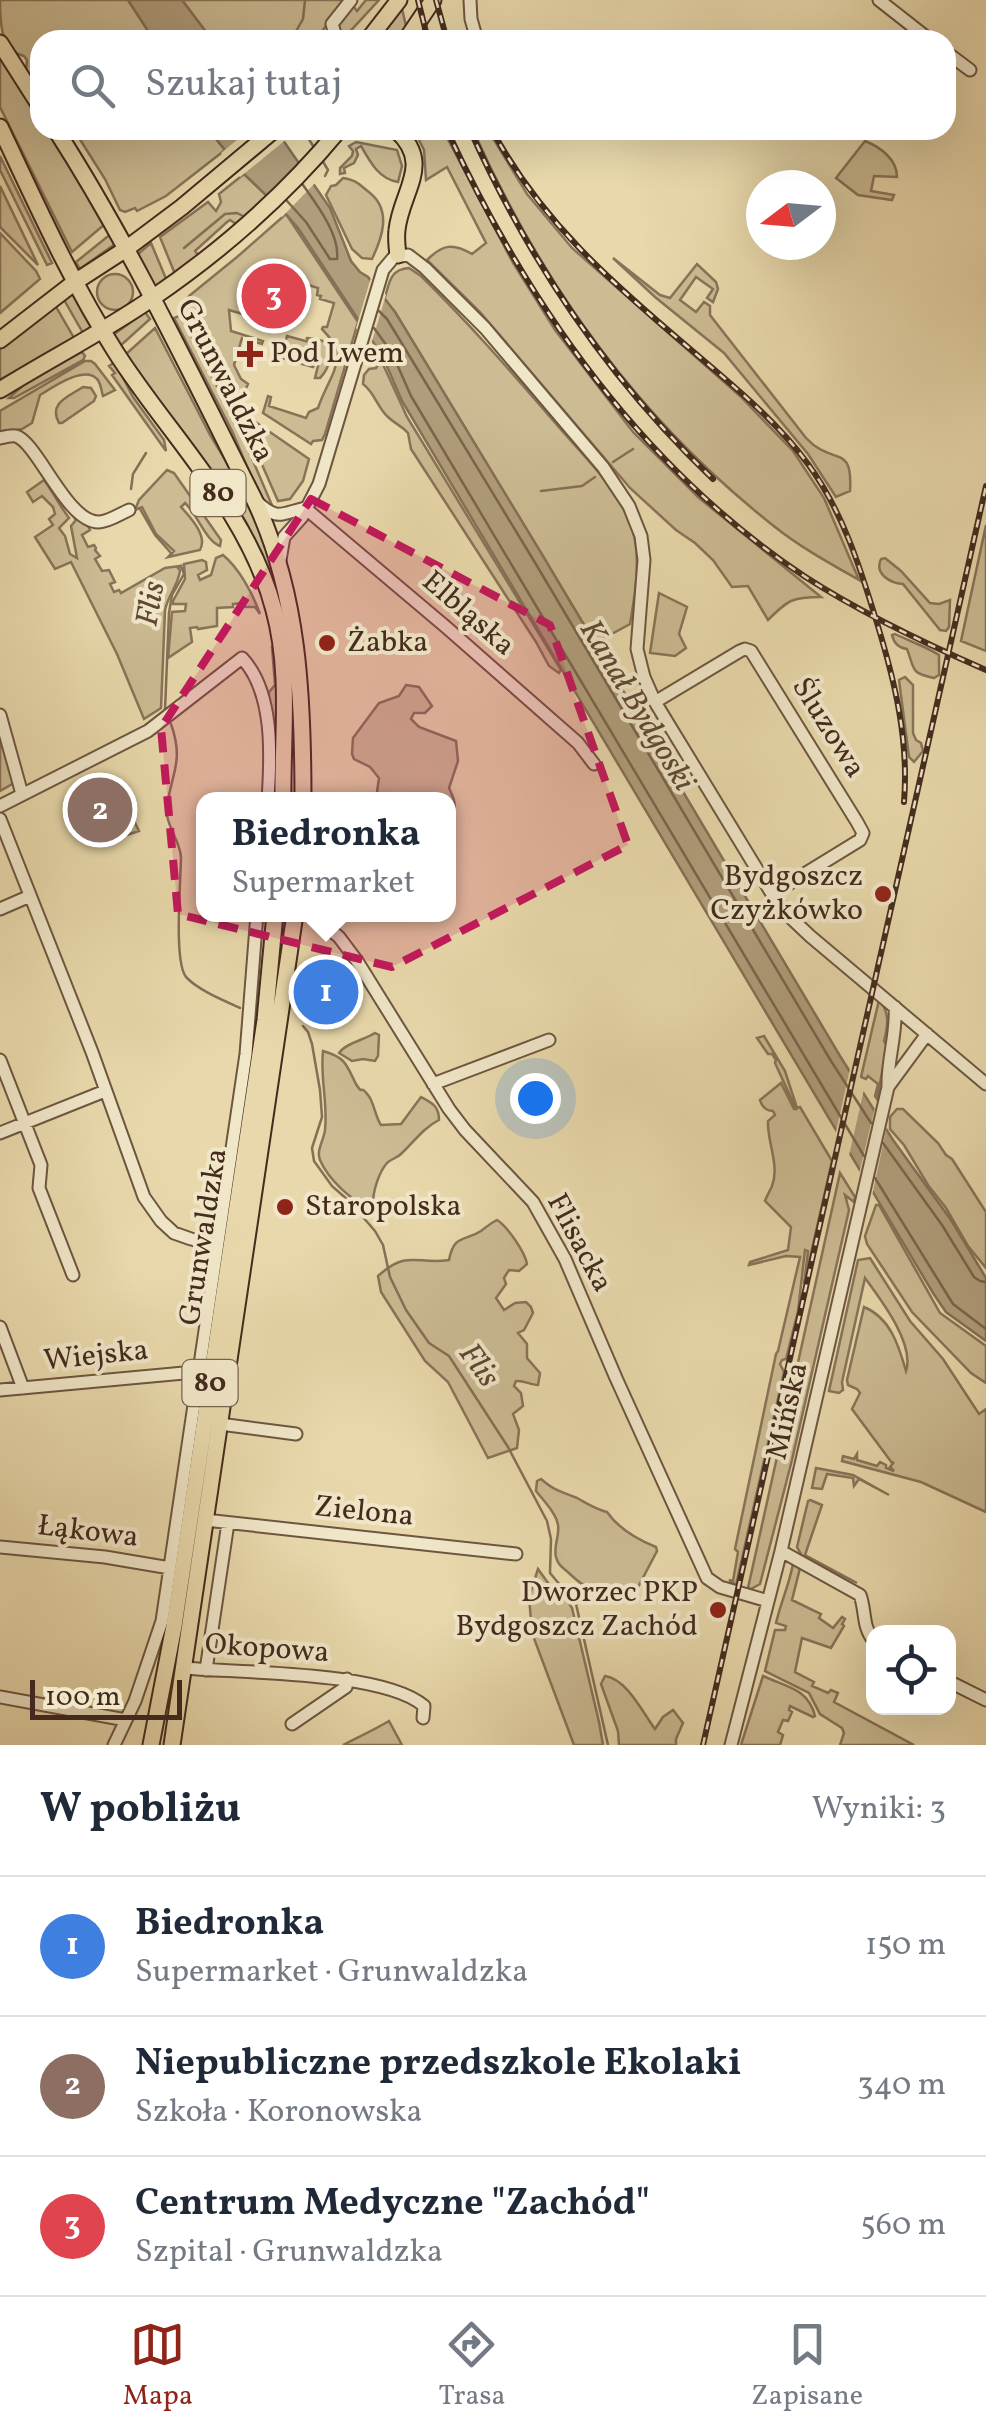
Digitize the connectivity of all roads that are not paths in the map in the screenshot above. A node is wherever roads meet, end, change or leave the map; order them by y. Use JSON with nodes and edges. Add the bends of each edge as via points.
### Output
{"nodes":[{"id":1,"x":351,"y":0,"type":"edge"},
{"id":2,"x":399,"y":0,"type":"edge"},
{"id":3,"x":433,"y":0,"type":"edge"},
{"id":4,"x":470,"y":0,"type":"edge"},
{"id":5,"x":879,"y":0,"type":"edge"},
{"id":6,"x":334,"y":30,"type":"edge"},
{"id":7,"x":376,"y":30,"type":"edge"},
{"id":8,"x":413,"y":30,"type":"edge"},
{"id":9,"x":474,"y":30,"type":"edge"},
{"id":10,"x":917,"y":30,"type":"edge"},
{"id":11,"x":0,"y":43,"type":"edge"},
{"id":12,"x":956,"y":60,"type":"edge"},
{"id":13,"x":970,"y":70,"type":"dead end"},
{"id":14,"x":30,"y":90,"type":"edge"},
{"id":15,"x":1,"y":133,"type":"edge"},
{"id":16,"x":62,"y":140,"type":"edge"},
{"id":17,"x":262,"y":140,"type":"edge"},
{"id":18,"x":331,"y":140,"type":"edge"},
{"id":19,"x":405,"y":140,"type":"edge"},
{"id":20,"x":114,"y":224,"type":"junction"},
{"id":21,"x":149,"y":232,"type":"junction"},
{"id":22,"x":126,"y":249,"type":"junction"},
{"id":23,"x":398,"y":255,"type":"junction"},
{"id":24,"x":75,"y":282,"type":"junction"},
{"id":25,"x":152,"y":299,"type":"junction"},
{"id":26,"x":102,"y":330,"type":"junction"},
{"id":27,"x":0,"y":340,"type":"edge"},
{"id":28,"x":0,"y":390,"type":"edge"},
{"id":29,"x":0,"y":438,"type":"edge"},
{"id":30,"x":254,"y":499,"type":"junction"},
{"id":31,"x":305,"y":508,"type":"junction"},
{"id":32,"x":129,"y":510,"type":"dead end"},
{"id":33,"x":280,"y":564,"type":"junction"},
{"id":34,"x":655,"y":702,"type":"junction"},
{"id":35,"x":0,"y":715,"type":"edge"},
{"id":36,"x":594,"y":764,"type":"dead end"},
{"id":37,"x":269,"y":792,"type":"edge"},
{"id":38,"x":283,"y":792,"type":"edge"},
{"id":39,"x":303,"y":792,"type":"edge"},
{"id":40,"x":22,"y":794,"type":"junction"},
{"id":41,"x":0,"y":806,"type":"edge"},
{"id":42,"x":0,"y":819,"type":"edge"},
{"id":43,"x":772,"y":894,"type":"junction"},
{"id":44,"x":30,"y":896,"type":"junction"},
{"id":45,"x":0,"y":909,"type":"edge"},
{"id":46,"x":256,"y":922,"type":"edge"},
{"id":47,"x":274,"y":922,"type":"edge"},
{"id":48,"x":294,"y":922,"type":"edge"},
{"id":49,"x":321,"y":922,"type":"edge"},
{"id":50,"x":896,"y":1007,"type":"junction"},
{"id":51,"x":923,"y":1030,"type":"junction"},
{"id":52,"x":549,"y":1040,"type":"dead end"},
{"id":53,"x":894,"y":1041,"type":"junction"},
{"id":54,"x":0,"y":1060,"type":"edge"},
{"id":55,"x":433,"y":1084,"type":"junction"},
{"id":56,"x":986,"y":1084,"type":"edge"},
{"id":57,"x":105,"y":1091,"type":"junction"},
{"id":58,"x":887,"y":1092,"type":"junction"},
{"id":59,"x":25,"y":1122,"type":"junction"},
{"id":60,"x":0,"y":1133,"type":"edge"},
{"id":61,"x":218,"y":1245,"type":"junction"},
{"id":62,"x":72,"y":1275,"type":"dead end"},
{"id":63,"x":0,"y":1327,"type":"edge"},
{"id":64,"x":197,"y":1374,"type":"junction"},
{"id":65,"x":23,"y":1388,"type":"junction"},
{"id":66,"x":0,"y":1390,"type":"edge"},
{"id":67,"x":220,"y":1424,"type":"junction"},
{"id":68,"x":296,"y":1434,"type":"dead end"},
{"id":69,"x":206,"y":1520,"type":"junction"},
{"id":70,"x":228,"y":1523,"type":"junction"},
{"id":71,"x":0,"y":1547,"type":"edge"},
{"id":72,"x":781,"y":1551,"type":"junction"},
{"id":73,"x":516,"y":1554,"type":"dead end"},
{"id":74,"x":170,"y":1568,"type":"junction"},
{"id":75,"x":768,"y":1601,"type":"junction"},
{"id":76,"x":866,"y":1629,"type":"edge"},
{"id":77,"x":183,"y":1668,"type":"junction"},
{"id":78,"x":206,"y":1670,"type":"junction"},
{"id":79,"x":347,"y":1679,"type":"junction"},
{"id":80,"x":956,"y":1686,"type":"edge"},
{"id":81,"x":0,"y":1696,"type":"edge"},
{"id":82,"x":986,"y":1700,"type":"edge"},
{"id":83,"x":423,"y":1718,"type":"dead end"},
{"id":84,"x":126,"y":1720,"type":"junction"},
{"id":85,"x":292,"y":1724,"type":"dead end"},
{"id":86,"x":114,"y":1745,"type":"edge"},
{"id":87,"x":152,"y":1745,"type":"edge"},
{"id":88,"x":172,"y":1745,"type":"edge"},
{"id":89,"x":731,"y":1745,"type":"edge"}],
"edges":[{"from":1,"to":6,"type":"street"},
{"from":2,"to":7,"type":"main road"},
{"from":3,"to":8,"type":"main road"},
{"from":4,"to":9,"type":"street"},
{"from":5,"to":10,"type":"street"},
{"from":11,"to":14,"type":"main road"},
{"from":12,"to":13,"type":"street"},
{"from":15,"to":24,"type":"main road","number":"80"},
{"from":16,"to":20,"type":"main road","number":"80"},
{"from":17,"to":21,"type":"main road"},
{"from":18,"to":25,"type":"main road","name":"Grunwaldzka","via":[[240,230]]},
{"from":19,"to":23,"type":"main road","via":[[416,164],[397,226]]},
{"from":20,"to":21,"type":"main road"},
{"from":20,"to":22,"type":"main road","number":"80"},
{"from":21,"to":22,"type":"main road"},
{"from":22,"to":24,"type":"main road"},
{"from":22,"to":25,"type":"main road","number":"80"},
{"from":23,"to":31,"type":"street","via":[[382,273],[319,484]]},
{"from":23,"to":34,"type":"street","via":[[416,260],[485,328],[629,506],[644,560],[637,649]]},
{"from":24,"to":26,"type":"main road","number":"80"},
{"from":24,"to":27,"type":"main road"},
{"from":25,"to":26,"type":"main road"},
{"from":25,"to":30,"type":"main road","name":"Grunwaldzka","number":"80"},
{"from":26,"to":28,"type":"main road"},
{"from":26,"to":38,"type":"main road","name":"Grunwaldzka","number":"80","via":[[234,517],[265,580],[284,661]]},
{"from":29,"to":32,"type":"street","via":[[20,438],[88,520]]},
{"from":30,"to":31,"type":"street","name":"Grunwaldzka","via":[[275,514]]},
{"from":30,"to":33,"type":"main road","name":"Grunwaldzka","number":"80"},
{"from":31,"to":33,"type":"street","via":[[284,537]]},
{"from":31,"to":36,"type":"street","name":"Elbląska","via":[[578,743]]},
{"from":33,"to":39,"type":"main road","name":"Grunwaldzka","number":"80","via":[[296,646]]},
{"from":34,"to":43,"type":"street"},
{"from":34,"to":43,"type":"street","name":"Śluzowa","via":[[748,649],[862,830],[860,840]]},
{"from":35,"to":40,"type":"street"},
{"from":37,"to":40,"type":"street","via":[[264,697],[242,658],[148,731]]},
{"from":40,"to":41,"type":"street"},
{"from":42,"to":44,"type":"street"},
{"from":43,"to":50,"type":"street","via":[[798,925]]},
{"from":44,"to":45,"type":"street"},
{"from":44,"to":57,"type":"street"},
{"from":46,"to":61,"type":"street","via":[[246,1054]]},
{"from":47,"to":87,"type":"main road","name":"Grunwaldzka","number":"80","via":[[265,1020]]},
{"from":48,"to":67,"type":"main road","name":"Grunwaldzka","number":"80"},
{"from":49,"to":55,"type":"street","name":"Flisacka","via":[[347,946]]},
{"from":50,"to":51,"type":"street"},
{"from":50,"to":53,"type":"street","name":"Mińska"},
{"from":51,"to":53,"type":"street"},
{"from":51,"to":56,"type":"street"},
{"from":51,"to":58,"type":"street","name":"Mińska"},
{"from":52,"to":55,"type":"street"},
{"from":53,"to":58,"type":"street","name":"Mińska"},
{"from":54,"to":59,"type":"street"},
{"from":55,"to":75,"type":"street","name":"Flisacka","via":[[465,1130],[533,1202],[565,1259],[706,1575],[720,1587]]},
{"from":57,"to":59,"type":"street"},
{"from":57,"to":61,"type":"street","via":[[160,1221],[182,1237]]},
{"from":58,"to":72,"type":"street","name":"Mińska"},
{"from":59,"to":60,"type":"street"},
{"from":59,"to":62,"type":"street","via":[[41,1165],[39,1188]]},
{"from":61,"to":64,"type":"street"},
{"from":63,"to":65,"type":"street"},
{"from":64,"to":65,"type":"street","name":"Wiejska"},
{"from":64,"to":74,"type":"street"},
{"from":65,"to":66,"type":"street","name":"Wiejska"},
{"from":67,"to":68,"type":"street"},
{"from":67,"to":69,"type":"main road","name":"Grunwaldzka","number":"80"},
{"from":69,"to":70,"type":"street","name":"Zielona"},
{"from":69,"to":77,"type":"main road","name":"Grunwaldzka","number":"80"},
{"from":70,"to":73,"type":"street","name":"Zielona"},
{"from":70,"to":78,"type":"street"},
{"from":71,"to":74,"type":"street","name":"Łąkowa"},
{"from":72,"to":75,"type":"street","name":"Mińska"},
{"from":72,"to":76,"type":"street","via":[[860,1594]]},
{"from":74,"to":84,"type":"street","via":[[156,1642]]},
{"from":75,"to":89,"type":"street","name":"Mińska"},
{"from":77,"to":78,"type":"street","name":"Okopowa"},
{"from":77,"to":88,"type":"main road","name":"Grunwaldzka","number":"80"},
{"from":78,"to":79,"type":"street","name":"Okopowa"},
{"from":79,"to":83,"type":"street","name":"Okopowa","via":[[412,1696],[424,1706]]},
{"from":79,"to":85,"type":"street","name":"Okopowa","via":[[346,1687]]},
{"from":80,"to":82,"type":"street"},
{"from":81,"to":84,"type":"street"},
{"from":84,"to":86,"type":"street"}]}
